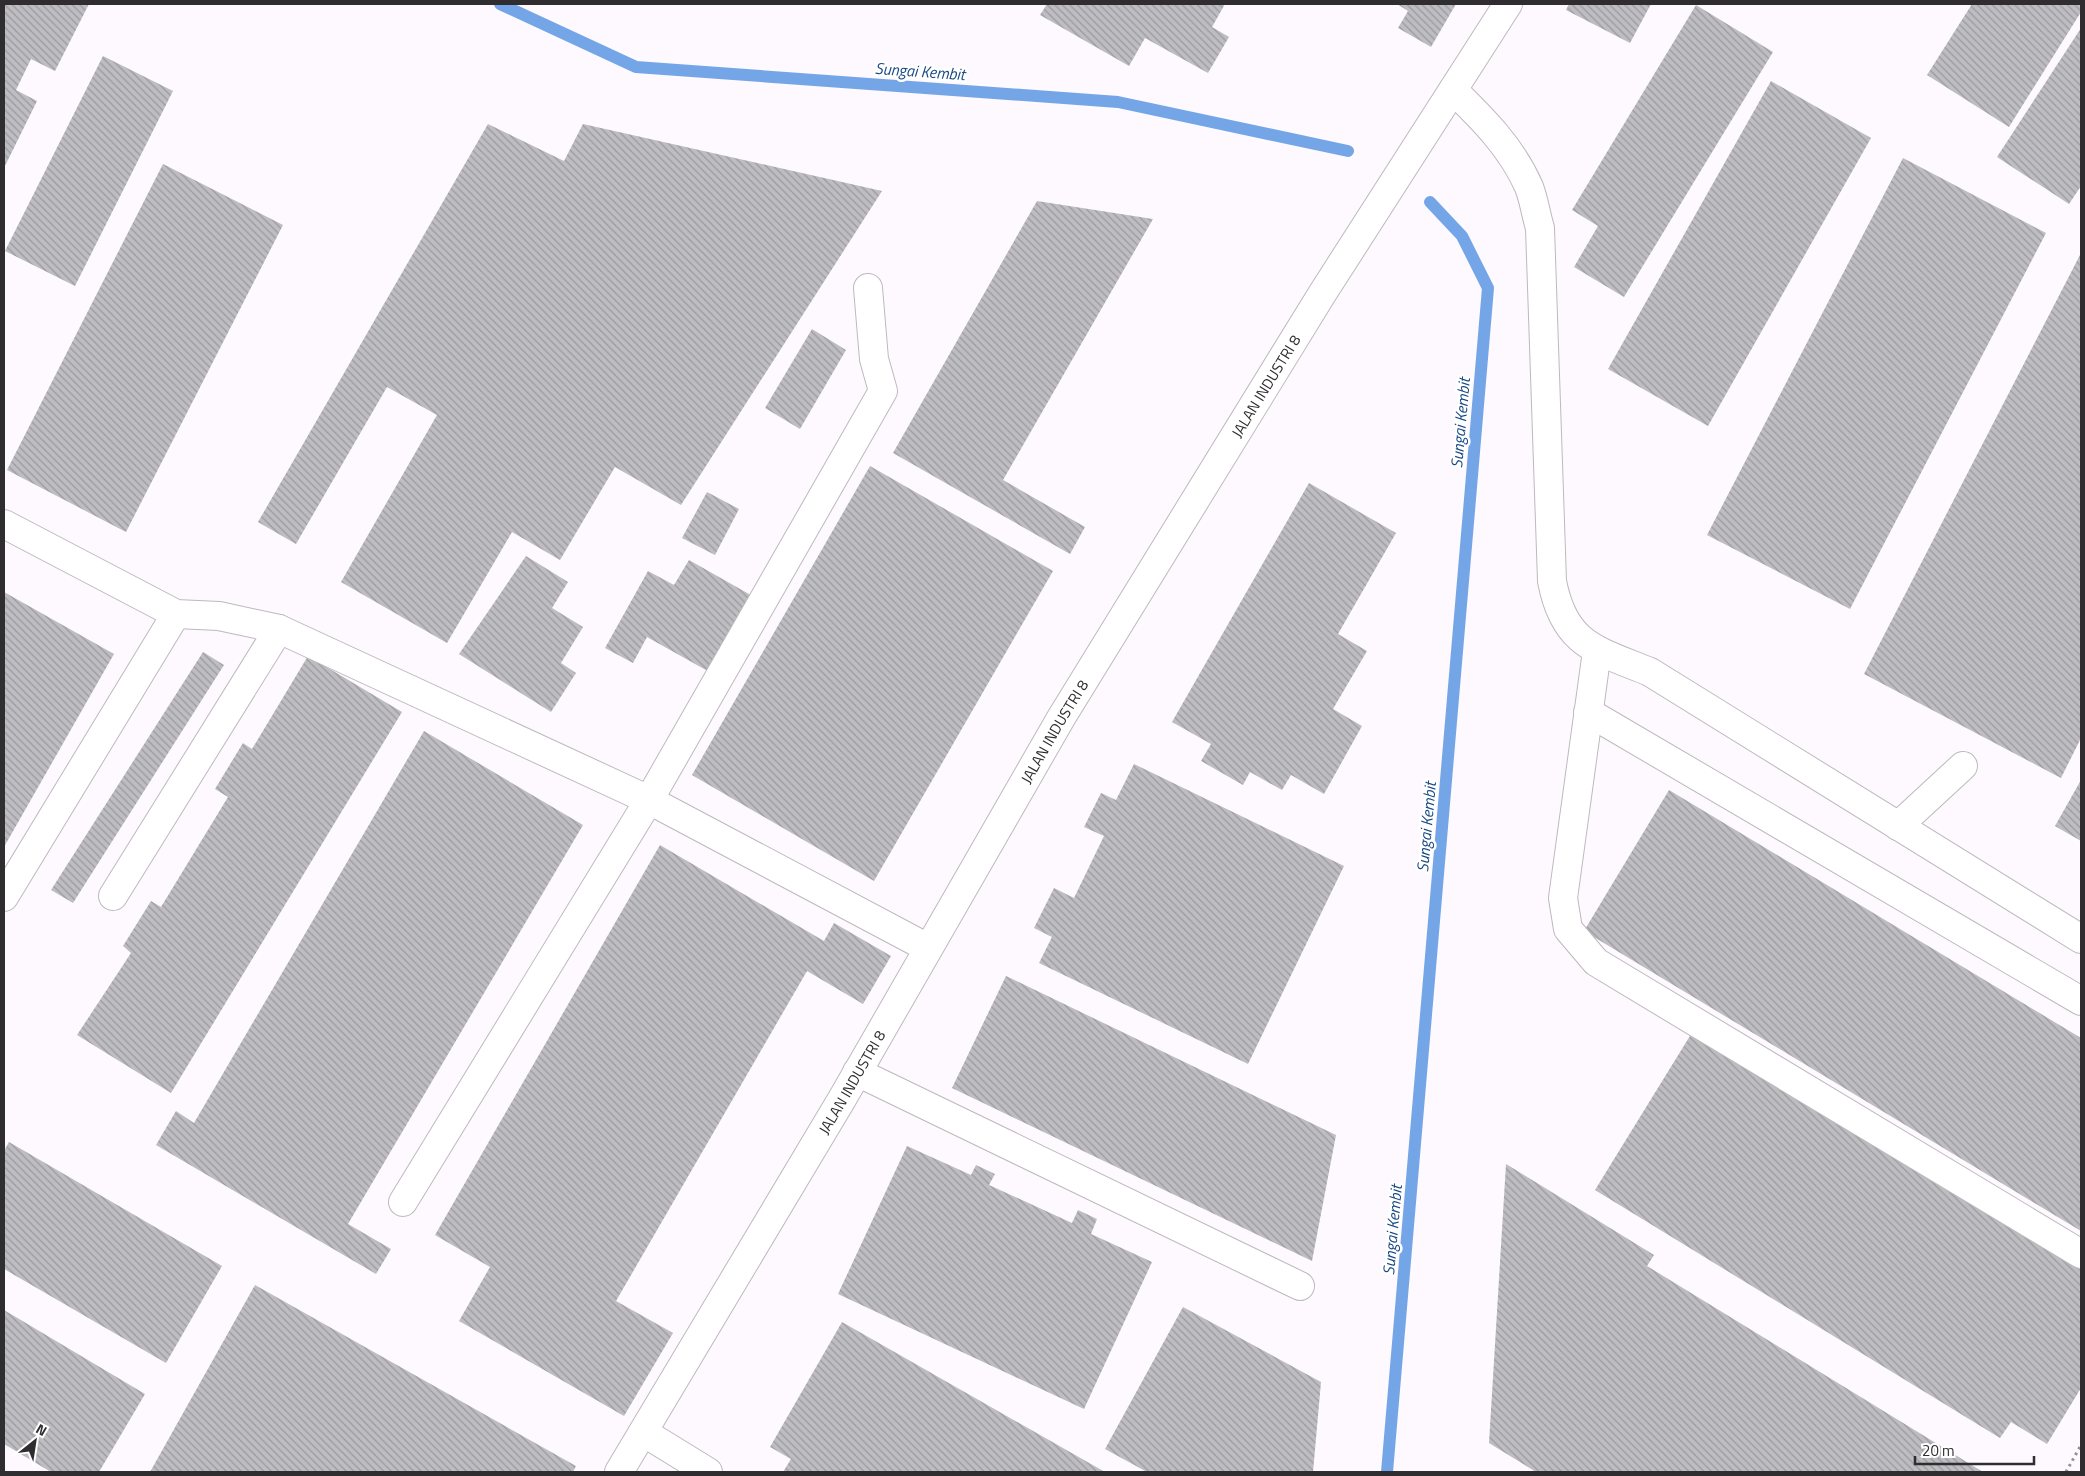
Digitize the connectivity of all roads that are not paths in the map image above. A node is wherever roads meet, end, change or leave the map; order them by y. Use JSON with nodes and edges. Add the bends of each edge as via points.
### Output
{"nodes":[{"id":1,"x":1508,"y":4,"type":"edge"},
{"id":2,"x":1453,"y":90,"type":"junction"},
{"id":3,"x":868,"y":288,"type":"dead end"},
{"id":4,"x":4,"y":524,"type":"edge"},
{"id":5,"x":176,"y":614,"type":"junction"},
{"id":6,"x":280,"y":629,"type":"junction"},
{"id":7,"x":1597,"y":651,"type":"junction"},
{"id":8,"x":1588,"y":712,"type":"junction"},
{"id":9,"x":1962,"y":766,"type":"dead end"},
{"id":10,"x":649,"y":800,"type":"junction"},
{"id":11,"x":1898,"y":826,"type":"junction"},
{"id":12,"x":113,"y":896,"type":"dead end"},
{"id":13,"x":4,"y":897,"type":"edge"},
{"id":14,"x":2081,"y":939,"type":"edge"},
{"id":15,"x":928,"y":948,"type":"junction"},
{"id":16,"x":2081,"y":1001,"type":"edge"},
{"id":17,"x":857,"y":1072,"type":"junction"},
{"id":18,"x":404,"y":1202,"type":"dead end"},
{"id":19,"x":2081,"y":1254,"type":"edge"},
{"id":20,"x":1300,"y":1286,"type":"dead end"},
{"id":21,"x":643,"y":1432,"type":"junction"},
{"id":22,"x":619,"y":1472,"type":"edge"},
{"id":23,"x":708,"y":1472,"type":"edge"}],
"edges":[{"from":1,"to":2,"type":"street","name":"JALAN INDUSTRI 8"},
{"from":2,"to":7,"type":"street","via":[[1483,118],[1509,150],[1529,188],[1540,228],[1552,581],[1556,602],[1566,623],[1579,640]]},
{"from":2,"to":15,"type":"street","name":"JALAN INDUSTRI 8","via":[[1322,294],[1066,710]]},
{"from":3,"to":10,"type":"street","via":[[874,359],[883,390]]},
{"from":4,"to":5,"type":"street"},
{"from":5,"to":6,"type":"street","via":[[219,616]]},
{"from":5,"to":13,"type":"street"},
{"from":6,"to":10,"type":"street"},
{"from":6,"to":12,"type":"street"},
{"from":7,"to":8,"type":"street"},
{"from":7,"to":11,"type":"street","via":[[1650,672]]},
{"from":8,"to":16,"type":"street"},
{"from":8,"to":19,"type":"street","via":[[1563,898],[1568,929],[1596,962]]},
{"from":9,"to":11,"type":"street"},
{"from":10,"to":15,"type":"street"},
{"from":10,"to":18,"type":"street"},
{"from":11,"to":14,"type":"street"},
{"from":15,"to":17,"type":"street","name":"JALAN INDUSTRI 8"},
{"from":17,"to":20,"type":"street"},
{"from":17,"to":21,"type":"street","name":"JALAN INDUSTRI 8"},
{"from":21,"to":22,"type":"street","name":"JALAN INDUSTRI 8"},
{"from":21,"to":23,"type":"street"}]}
